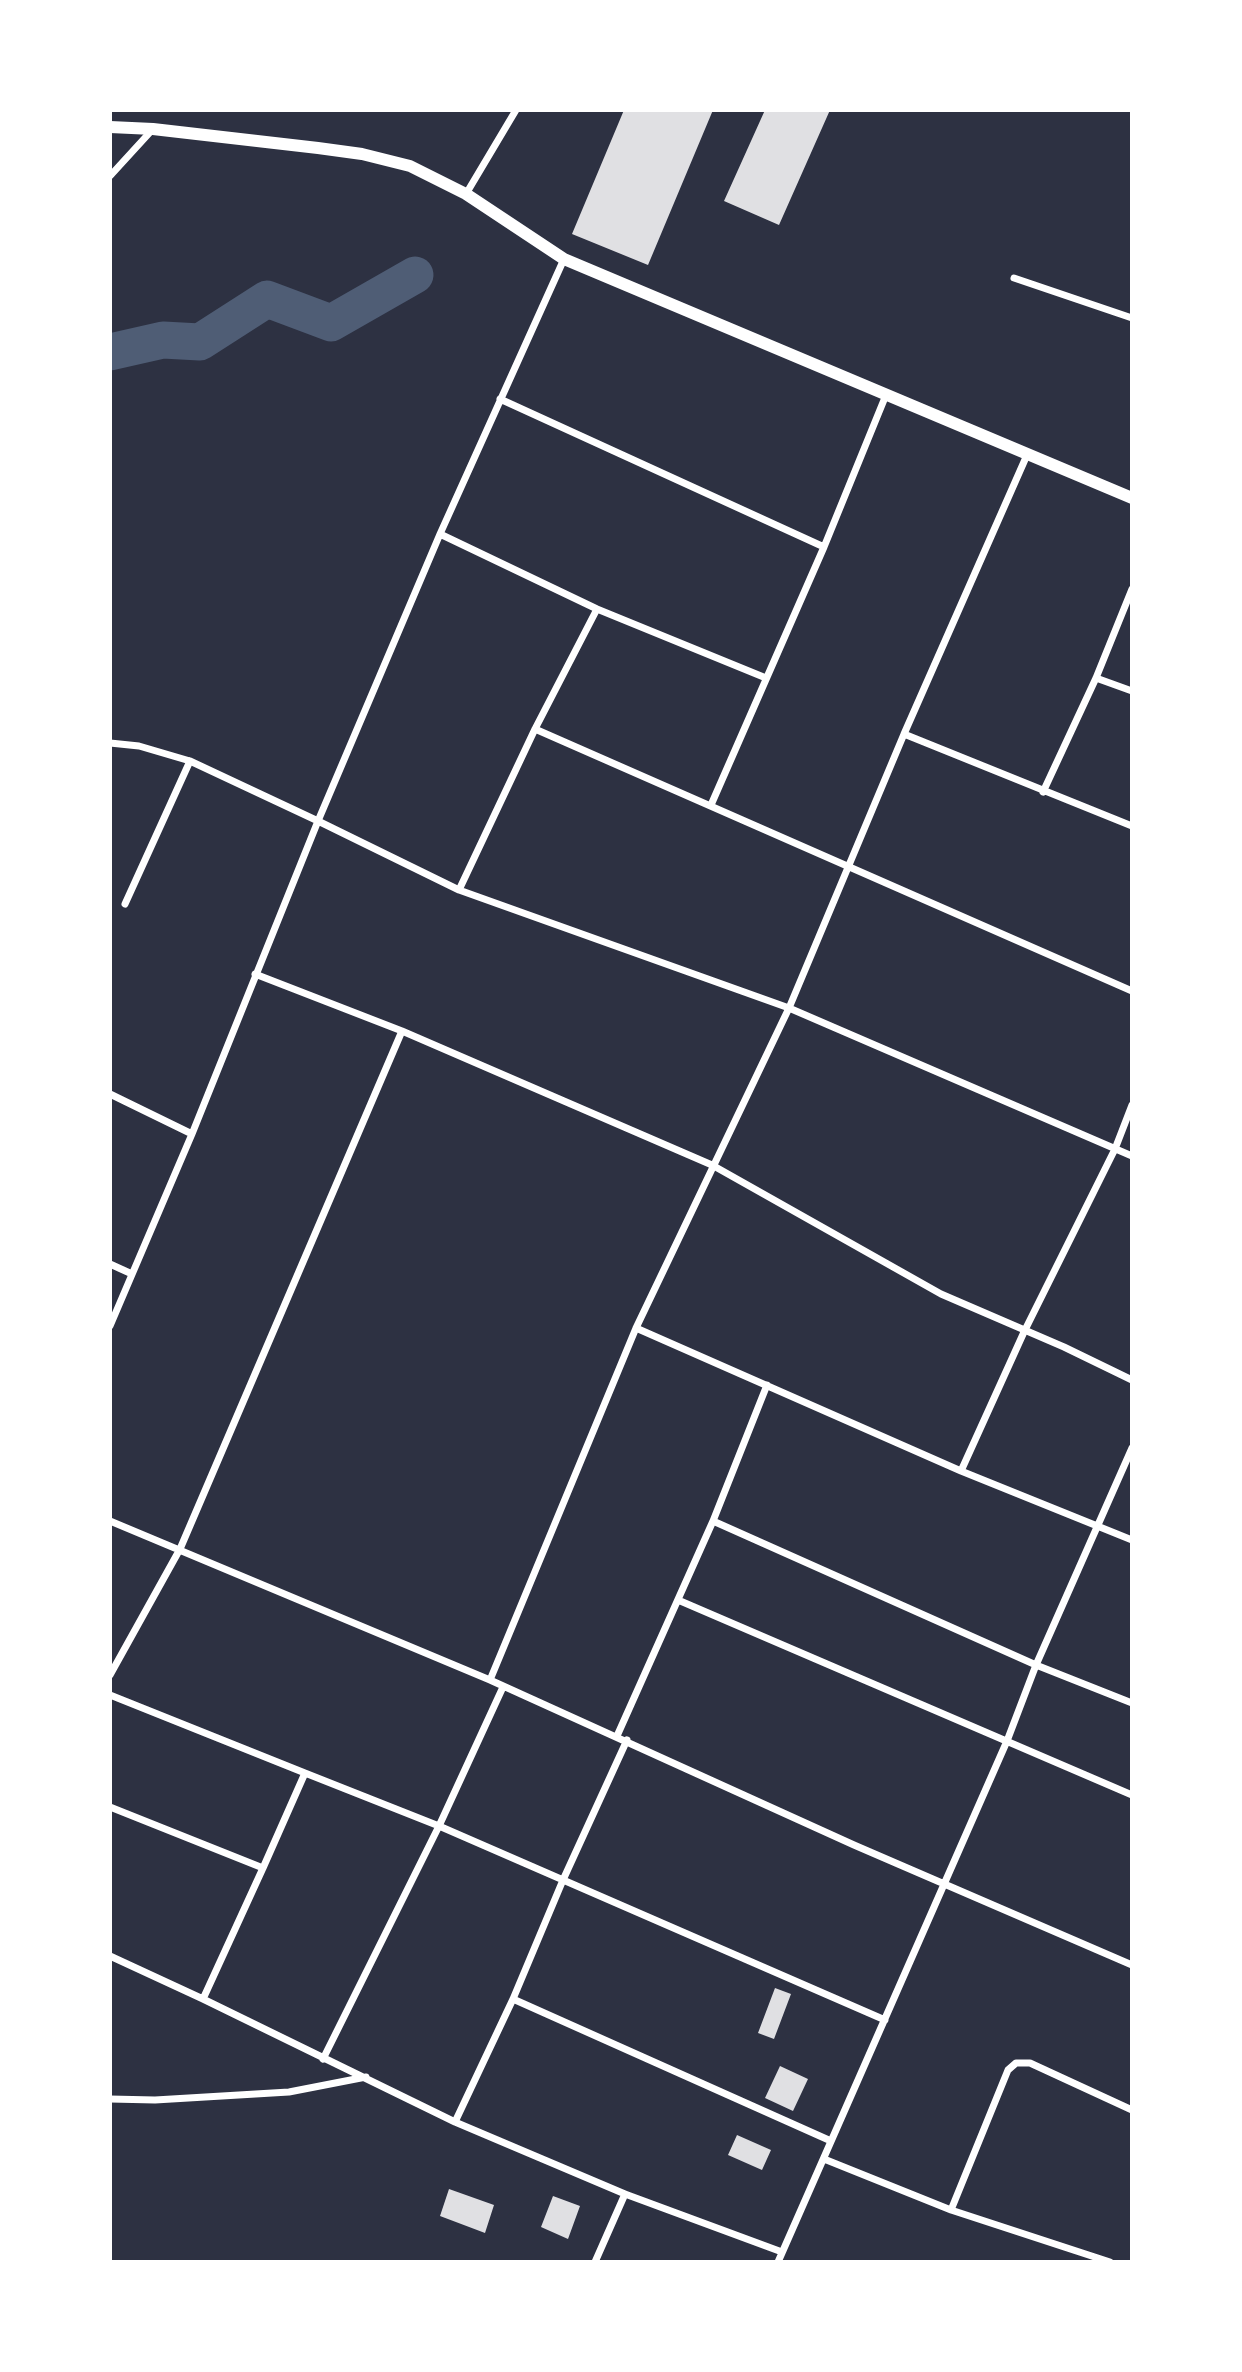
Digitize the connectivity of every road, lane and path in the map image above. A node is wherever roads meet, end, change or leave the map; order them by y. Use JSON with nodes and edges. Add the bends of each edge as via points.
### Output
{"nodes":[{"id":1,"x":516,"y":110,"type":"edge"},
{"id":2,"x":110,"y":127,"type":"edge"},
{"id":3,"x":153,"y":129,"type":"junction"},
{"id":4,"x":110,"y":176,"type":"edge"},
{"id":5,"x":466,"y":194,"type":"junction"},
{"id":6,"x":564,"y":259,"type":"junction"},
{"id":7,"x":1014,"y":278,"type":"dead end"},
{"id":8,"x":1132,"y":318,"type":"edge"},
{"id":9,"x":886,"y":395,"type":"junction"},
{"id":10,"x":500,"y":399,"type":"junction"},
{"id":11,"x":1027,"y":455,"type":"junction"},
{"id":12,"x":1132,"y":498,"type":"edge"},
{"id":13,"x":440,"y":534,"type":"junction"},
{"id":14,"x":824,"y":547,"type":"junction"},
{"id":15,"x":1132,"y":589,"type":"edge"},
{"id":16,"x":597,"y":609,"type":"junction"},
{"id":17,"x":766,"y":678,"type":"junction"},
{"id":18,"x":1096,"y":678,"type":"junction"},
{"id":19,"x":1132,"y":691,"type":"edge"},
{"id":20,"x":535,"y":729,"type":"junction"},
{"id":21,"x":904,"y":734,"type":"junction"},
{"id":22,"x":110,"y":743,"type":"edge"},
{"id":23,"x":190,"y":761,"type":"junction"},
{"id":24,"x":1043,"y":792,"type":"junction"},
{"id":25,"x":712,"y":805,"type":"junction"},
{"id":26,"x":318,"y":821,"type":"junction"},
{"id":27,"x":1132,"y":826,"type":"edge"},
{"id":28,"x":848,"y":867,"type":"junction"},
{"id":29,"x":459,"y":890,"type":"junction"},
{"id":30,"x":125,"y":904,"type":"dead end"},
{"id":31,"x":255,"y":974,"type":"junction"},
{"id":32,"x":1132,"y":991,"type":"edge"},
{"id":33,"x":789,"y":1008,"type":"junction"},
{"id":34,"x":402,"y":1031,"type":"junction"},
{"id":35,"x":110,"y":1094,"type":"edge"},
{"id":36,"x":1132,"y":1105,"type":"edge"},
{"id":37,"x":192,"y":1134,"type":"junction"},
{"id":38,"x":1115,"y":1149,"type":"junction"},
{"id":39,"x":1132,"y":1156,"type":"edge"},
{"id":40,"x":712,"y":1165,"type":"junction"},
{"id":41,"x":110,"y":1264,"type":"edge"},
{"id":42,"x":132,"y":1275,"type":"junction"},
{"id":43,"x":110,"y":1326,"type":"edge"},
{"id":44,"x":636,"y":1328,"type":"junction"},
{"id":45,"x":1024,"y":1332,"type":"junction"},
{"id":46,"x":1132,"y":1380,"type":"edge"},
{"id":47,"x":767,"y":1385,"type":"junction"},
{"id":48,"x":1132,"y":1448,"type":"edge"},
{"id":49,"x":961,"y":1471,"type":"junction"},
{"id":50,"x":110,"y":1521,"type":"edge"},
{"id":51,"x":713,"y":1521,"type":"junction"},
{"id":52,"x":1097,"y":1526,"type":"junction"},
{"id":53,"x":1132,"y":1540,"type":"edge"},
{"id":54,"x":180,"y":1549,"type":"junction"},
{"id":55,"x":678,"y":1600,"type":"junction"},
{"id":56,"x":1037,"y":1665,"type":"junction"},
{"id":57,"x":110,"y":1675,"type":"edge"},
{"id":58,"x":490,"y":1680,"type":"junction"},
{"id":59,"x":503,"y":1687,"type":"junction"},
{"id":60,"x":110,"y":1695,"type":"edge"},
{"id":61,"x":1132,"y":1703,"type":"edge"},
{"id":62,"x":617,"y":1736,"type":"junction"},
{"id":63,"x":627,"y":1740,"type":"junction"},
{"id":64,"x":1007,"y":1741,"type":"junction"},
{"id":65,"x":305,"y":1773,"type":"junction"},
{"id":66,"x":1132,"y":1795,"type":"edge"},
{"id":67,"x":110,"y":1807,"type":"edge"},
{"id":68,"x":439,"y":1826,"type":"junction"},
{"id":69,"x":263,"y":1868,"type":"junction"},
{"id":70,"x":563,"y":1880,"type":"junction"},
{"id":71,"x":943,"y":1884,"type":"junction"},
{"id":72,"x":110,"y":1956,"type":"edge"},
{"id":73,"x":1132,"y":1965,"type":"edge"},
{"id":74,"x":203,"y":1999,"type":"junction"},
{"id":75,"x":513,"y":1999,"type":"junction"},
{"id":76,"x":885,"y":2020,"type":"junction"},
{"id":77,"x":323,"y":2059,"type":"junction"},
{"id":78,"x":366,"y":2077,"type":"junction"},
{"id":79,"x":110,"y":2099,"type":"edge"},
{"id":80,"x":1132,"y":2110,"type":"edge"},
{"id":81,"x":455,"y":2122,"type":"junction"},
{"id":82,"x":831,"y":2141,"type":"junction"},
{"id":83,"x":824,"y":2159,"type":"junction"},
{"id":84,"x":625,"y":2194,"type":"junction"},
{"id":85,"x":951,"y":2210,"type":"junction"},
{"id":86,"x":782,"y":2252,"type":"junction"},
{"id":87,"x":595,"y":2262,"type":"edge"},
{"id":88,"x":778,"y":2262,"type":"edge"},
{"id":89,"x":1111,"y":2262,"type":"edge"}],
"edges":[{"from":1,"to":5,"type":"street"},
{"from":2,"to":3,"type":"street"},
{"from":3,"to":4,"type":"street"},
{"from":3,"to":5,"type":"street","via":[[362,154],[410,166]]},
{"from":5,"to":6,"type":"street"},
{"from":6,"to":9,"type":"street"},
{"from":6,"to":10,"type":"street"},
{"from":7,"to":8,"type":"street"},
{"from":9,"to":11,"type":"street"},
{"from":9,"to":14,"type":"street"},
{"from":10,"to":13,"type":"street"},
{"from":10,"to":14,"type":"street"},
{"from":11,"to":12,"type":"street"},
{"from":11,"to":21,"type":"street"},
{"from":13,"to":16,"type":"street"},
{"from":13,"to":26,"type":"street"},
{"from":14,"to":17,"type":"street"},
{"from":15,"to":18,"type":"street"},
{"from":16,"to":17,"type":"street"},
{"from":16,"to":20,"type":"street"},
{"from":17,"to":25,"type":"street"},
{"from":18,"to":19,"type":"street"},
{"from":18,"to":24,"type":"street"},
{"from":20,"to":25,"type":"street"},
{"from":20,"to":29,"type":"street"},
{"from":21,"to":24,"type":"street"},
{"from":21,"to":28,"type":"street"},
{"from":22,"to":23,"type":"street"},
{"from":23,"to":26,"type":"street"},
{"from":23,"to":30,"type":"street"},
{"from":24,"to":27,"type":"street"},
{"from":25,"to":28,"type":"street"},
{"from":26,"to":29,"type":"street"},
{"from":26,"to":31,"type":"street"},
{"from":28,"to":32,"type":"street"},
{"from":28,"to":33,"type":"street"},
{"from":29,"to":33,"type":"street"},
{"from":31,"to":34,"type":"street"},
{"from":31,"to":37,"type":"street"},
{"from":33,"to":38,"type":"street"},
{"from":33,"to":40,"type":"street"},
{"from":34,"to":40,"type":"street"},
{"from":34,"to":54,"type":"street"},
{"from":35,"to":37,"type":"street"},
{"from":36,"to":38,"type":"street"},
{"from":37,"to":42,"type":"street"},
{"from":38,"to":39,"type":"street"},
{"from":38,"to":45,"type":"street"},
{"from":40,"to":44,"type":"street"},
{"from":40,"to":45,"type":"street","via":[[941,1294]]},
{"from":41,"to":42,"type":"street"},
{"from":42,"to":43,"type":"street"},
{"from":44,"to":47,"type":"street"},
{"from":44,"to":58,"type":"street"},
{"from":45,"to":46,"type":"street"},
{"from":45,"to":49,"type":"street"},
{"from":47,"to":49,"type":"street"},
{"from":47,"to":51,"type":"street"},
{"from":48,"to":52,"type":"street"},
{"from":49,"to":52,"type":"street"},
{"from":50,"to":54,"type":"street"},
{"from":51,"to":55,"type":"street"},
{"from":51,"to":56,"type":"street"},
{"from":52,"to":53,"type":"street"},
{"from":52,"to":56,"type":"street"},
{"from":54,"to":57,"type":"street"},
{"from":54,"to":58,"type":"street"},
{"from":55,"to":62,"type":"street"},
{"from":55,"to":64,"type":"street"},
{"from":56,"to":61,"type":"street"},
{"from":56,"to":64,"type":"street"},
{"from":58,"to":59,"type":"street"},
{"from":59,"to":62,"type":"street"},
{"from":59,"to":68,"type":"street"},
{"from":60,"to":65,"type":"street"},
{"from":62,"to":63,"type":"street"},
{"from":63,"to":70,"type":"street"},
{"from":63,"to":71,"type":"street"},
{"from":64,"to":66,"type":"street"},
{"from":64,"to":71,"type":"street"},
{"from":65,"to":68,"type":"street"},
{"from":65,"to":69,"type":"street"},
{"from":67,"to":69,"type":"street"},
{"from":68,"to":70,"type":"street"},
{"from":68,"to":77,"type":"street"},
{"from":69,"to":74,"type":"street"},
{"from":70,"to":75,"type":"street"},
{"from":70,"to":76,"type":"street"},
{"from":71,"to":73,"type":"street"},
{"from":71,"to":76,"type":"street"},
{"from":72,"to":74,"type":"street"},
{"from":74,"to":77,"type":"street"},
{"from":75,"to":81,"type":"street"},
{"from":75,"to":82,"type":"street"},
{"from":76,"to":82,"type":"street"},
{"from":77,"to":78,"type":"street"},
{"from":78,"to":79,"type":"street","via":[[289,2092]]},
{"from":78,"to":81,"type":"street"},
{"from":80,"to":85,"type":"street","via":[[1030,2063],[1016,2063],[1008,2070]]},
{"from":81,"to":84,"type":"street"},
{"from":82,"to":83,"type":"street"},
{"from":83,"to":85,"type":"street"},
{"from":83,"to":86,"type":"street"},
{"from":84,"to":86,"type":"street"},
{"from":84,"to":87,"type":"street"},
{"from":85,"to":89,"type":"street"},
{"from":86,"to":88,"type":"street"}]}
